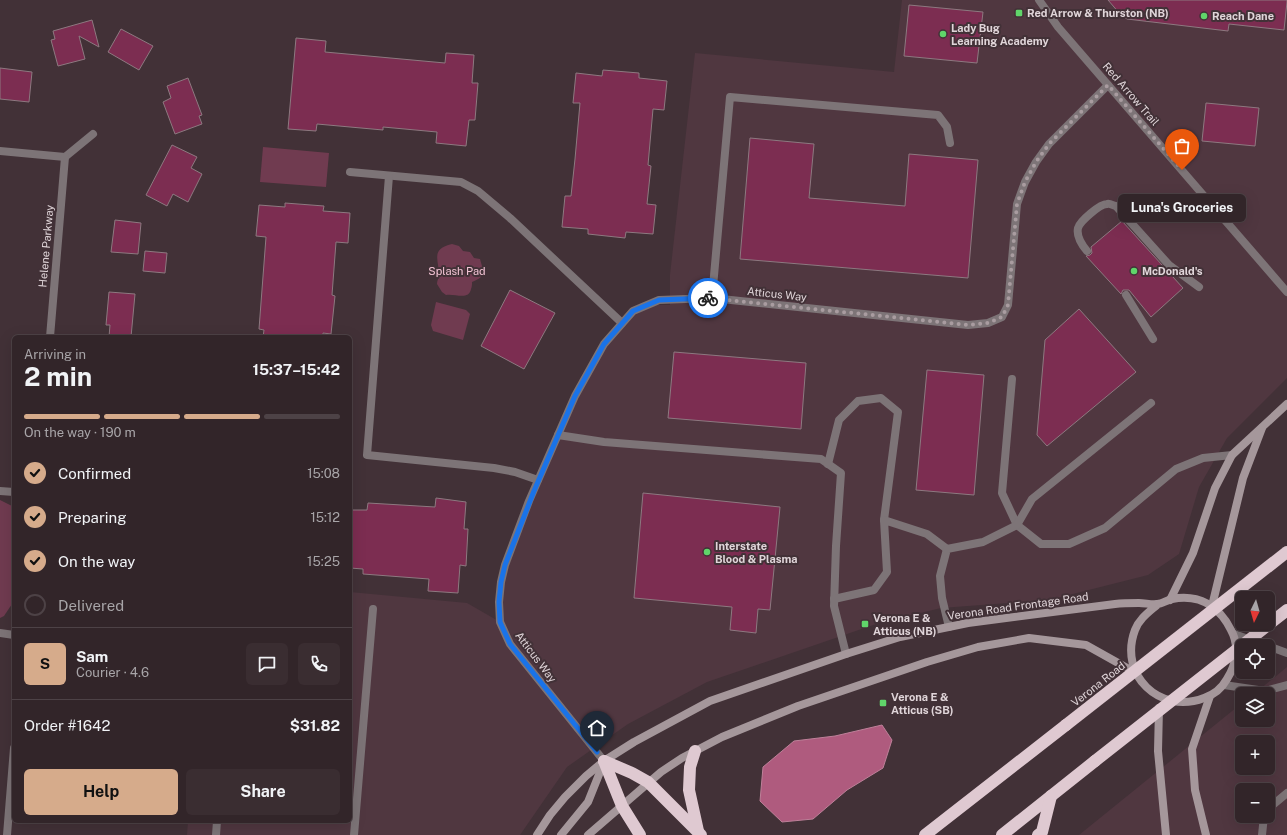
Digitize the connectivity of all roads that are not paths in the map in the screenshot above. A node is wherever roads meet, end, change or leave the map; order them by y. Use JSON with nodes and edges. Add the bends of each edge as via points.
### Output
{"nodes":[{"id":1,"x":1039,"y":0,"type":"edge"},
{"id":2,"x":1108,"y":85,"type":"junction"},
{"id":3,"x":93,"y":134,"type":"dead end"},
{"id":4,"x":950,"y":143,"type":"dead end"},
{"id":5,"x":0,"y":151,"type":"edge"},
{"id":6,"x":65,"y":157,"type":"junction"},
{"id":7,"x":350,"y":172,"type":"dead end"},
{"id":8,"x":389,"y":176,"type":"junction"},
{"id":9,"x":1087,"y":251,"type":"dead end"},
{"id":10,"x":1199,"y":287,"type":"dead end"},
{"id":11,"x":1287,"y":292,"type":"edge"},
{"id":12,"x":1126,"y":295,"type":"dead end"},
{"id":13,"x":712,"y":298,"type":"junction"},
{"id":14,"x":622,"y":323,"type":"junction"},
{"id":15,"x":50,"y":335,"type":"edge"},
{"id":16,"x":1153,"y":338,"type":"dead end"},
{"id":17,"x":1012,"y":378,"type":"dead end"},
{"id":18,"x":1151,"y":403,"type":"dead end"},
{"id":19,"x":1287,"y":404,"type":"edge"},
{"id":20,"x":1263,"y":427,"type":"junction"},
{"id":21,"x":558,"y":435,"type":"junction"},
{"id":22,"x":1232,"y":455,"type":"junction"},
{"id":23,"x":828,"y":464,"type":"junction"},
{"id":24,"x":538,"y":480,"type":"junction"},
{"id":25,"x":0,"y":491,"type":"edge"},
{"id":26,"x":12,"y":492,"type":"edge"},
{"id":27,"x":884,"y":520,"type":"junction"},
{"id":28,"x":1017,"y":525,"type":"junction"},
{"id":29,"x":947,"y":549,"type":"junction"},
{"id":30,"x":1287,"y":552,"type":"edge"},
{"id":31,"x":834,"y":599,"type":"junction"},
{"id":32,"x":1170,"y":600,"type":"junction"},
{"id":33,"x":1157,"y":605,"type":"junction"},
{"id":34,"x":1212,"y":606,"type":"junction"},
{"id":35,"x":373,"y":610,"type":"dead end"},
{"id":36,"x":1287,"y":610,"type":"edge"},
{"id":37,"x":949,"y":627,"type":"junction"},
{"id":38,"x":0,"y":634,"type":"edge"},
{"id":39,"x":1234,"y":634,"type":"junction"},
{"id":40,"x":12,"y":635,"type":"edge"},
{"id":41,"x":1248,"y":639,"type":"edge"},
{"id":42,"x":1275,"y":648,"type":"edge"},
{"id":43,"x":1287,"y":652,"type":"edge"},
{"id":44,"x":846,"y":654,"type":"junction"},
{"id":45,"x":1136,"y":674,"type":"junction"},
{"id":46,"x":1224,"y":685,"type":"junction"},
{"id":47,"x":1287,"y":685,"type":"edge"},
{"id":48,"x":1210,"y":696,"type":"junction"},
{"id":49,"x":1160,"y":697,"type":"junction"},
{"id":50,"x":695,"y":751,"type":"junction"},
{"id":51,"x":604,"y":761,"type":"junction"},
{"id":52,"x":12,"y":773,"type":"edge"},
{"id":53,"x":648,"y":782,"type":"junction"},
{"id":54,"x":1287,"y":793,"type":"edge"},
{"id":55,"x":1051,"y":796,"type":"junction"},
{"id":56,"x":1275,"y":803,"type":"edge"},
{"id":57,"x":622,"y":806,"type":"junction"},
{"id":58,"x":217,"y":823,"type":"edge"},
{"id":59,"x":1263,"y":823,"type":"edge"},
{"id":60,"x":700,"y":833,"type":"edge"},
{"id":61,"x":7,"y":835,"type":"edge"},
{"id":62,"x":216,"y":835,"type":"edge"},
{"id":63,"x":354,"y":835,"type":"edge"},
{"id":64,"x":537,"y":835,"type":"edge"},
{"id":65,"x":562,"y":835,"type":"edge"},
{"id":66,"x":588,"y":835,"type":"edge"},
{"id":67,"x":640,"y":835,"type":"edge"},
{"id":68,"x":925,"y":835,"type":"edge"},
{"id":69,"x":1002,"y":835,"type":"edge"},
{"id":70,"x":1038,"y":835,"type":"edge"},
{"id":71,"x":1166,"y":835,"type":"edge"},
{"id":72,"x":1206,"y":835,"type":"edge"},
{"id":73,"x":1262,"y":835,"type":"edge"}],
"edges":[{"from":1,"to":2,"type":"street","name":"Red Arrow Trail","via":[[1058,27]]},
{"from":2,"to":11,"type":"street","name":"Red Arrow Trail"},
{"from":2,"to":13,"type":"street","name":"Atticus Way","via":[[1049,144],[1025,182],[1017,204],[1008,305],[1002,317],[988,323],[968,325]]},
{"from":3,"to":6,"type":"street"},
{"from":4,"to":13,"type":"street","via":[[947,128],[938,114],[730,97]]},
{"from":5,"to":6,"type":"street"},
{"from":6,"to":15,"type":"street","name":"Helene Parkway"},
{"from":7,"to":8,"type":"street"},
{"from":8,"to":14,"type":"street","via":[[461,182],[478,191]]},
{"from":8,"to":24,"type":"street","via":[[367,455],[494,468]]},
{"from":9,"to":10,"type":"street","via":[[1081,243],[1078,228],[1099,207],[1107,204],[1116,206],[1169,265]]},
{"from":12,"to":16,"type":"street"},
{"from":13,"to":14,"type":"street","name":"Atticus Way","via":[[659,300],[633,311]]},
{"from":14,"to":21,"type":"street","name":"Atticus Way","via":[[604,344],[575,396]]},
{"from":17,"to":28,"type":"street","via":[[1002,493]]},
{"from":18,"to":28,"type":"street","via":[[1032,499]]},
{"from":19,"to":20,"type":"street"},
{"from":20,"to":22,"type":"street"},
{"from":20,"to":34,"type":"street","via":[[1243,478]]},
{"from":21,"to":23,"type":"street","via":[[604,442],[821,460]]},
{"from":21,"to":24,"type":"street","name":"Atticus Way"},
{"from":22,"to":28,"type":"street","via":[[1203,458],[1176,469],[1104,528],[1069,544],[1041,544]]},
{"from":22,"to":32,"type":"street","via":[[1215,488],[1193,553]]},
{"from":23,"to":27,"type":"street","via":[[839,420],[858,401],[882,398],[898,412]]},
{"from":23,"to":31,"type":"street","via":[[841,473]]},
{"from":24,"to":51,"type":"street","name":"Atticus Way","via":[[505,565],[499,602],[500,622],[510,644],[521,659]]},
{"from":25,"to":26,"type":"street"},
{"from":27,"to":29,"type":"street","via":[[927,534]]},
{"from":27,"to":31,"type":"street","via":[[887,572],[874,590]]},
{"from":28,"to":29,"type":"street","via":[[983,542]]},
{"from":29,"to":37,"type":"street","via":[[940,576]]},
{"from":30,"to":68,"type":"highway","name":"Verona Road","bridge":true},
{"from":31,"to":44,"type":"street"},
{"from":32,"to":33,"type":"street","name":"Verona Road Frontage Road"},
{"from":32,"to":34,"type":"street","via":[[1199,600]]},
{"from":33,"to":37,"type":"street","name":"Verona Road Frontage Road","via":[[1115,604]]},
{"from":33,"to":45,"type":"street","via":[[1144,616],[1136,628],[1131,643]]},
{"from":34,"to":39,"type":"street","via":[[1226,619]]},
{"from":35,"to":63,"type":"street"},
{"from":36,"to":55,"type":"highway","bridge":true},
{"from":37,"to":44,"type":"street","name":"Verona Road Frontage Road","via":[[900,637]]},
{"from":38,"to":40,"type":"street"},
{"from":39,"to":41,"type":"street"},
{"from":39,"to":46,"type":"street","via":[[1236,652],[1233,670]]},
{"from":42,"to":43,"type":"street"},
{"from":44,"to":51,"type":"street","name":"Verona Road Frontage Road","via":[[710,701]]},
{"from":45,"to":49,"type":"street","via":[[1146,688]]},
{"from":45,"to":50,"type":"street","via":[[1086,646],[1029,638],[978,646],[798,706]]},
{"from":46,"to":47,"type":"street","via":[[1265,691]]},
{"from":46,"to":48,"type":"street"},
{"from":48,"to":49,"type":"street","via":[[1194,702],[1176,703]]},
{"from":48,"to":72,"type":"street","via":[[1192,749],[1196,790]]},
{"from":49,"to":71,"type":"street","via":[[1158,751]]},
{"from":50,"to":53,"type":"street"},
{"from":50,"to":60,"type":"highway","via":[[690,767],[689,790]]},
{"from":51,"to":53,"type":"highway","via":[[632,772]]},
{"from":51,"to":57,"type":"highway"},
{"from":51,"to":64,"type":"street","name":"Verona Road Frontage Road","via":[[565,797]]},
{"from":51,"to":65,"type":"street","via":[[588,802]]},
{"from":52,"to":61,"type":"street"},
{"from":53,"to":57,"type":"street"},
{"from":53,"to":60,"type":"highway"},
{"from":54,"to":56,"type":"street"},
{"from":55,"to":69,"type":"highway"},
{"from":55,"to":70,"type":"highway","via":[[1042,832]]},
{"from":57,"to":66,"type":"street"},
{"from":57,"to":67,"type":"highway"},
{"from":58,"to":62,"type":"street"},
{"from":59,"to":73,"type":"street"}]}
